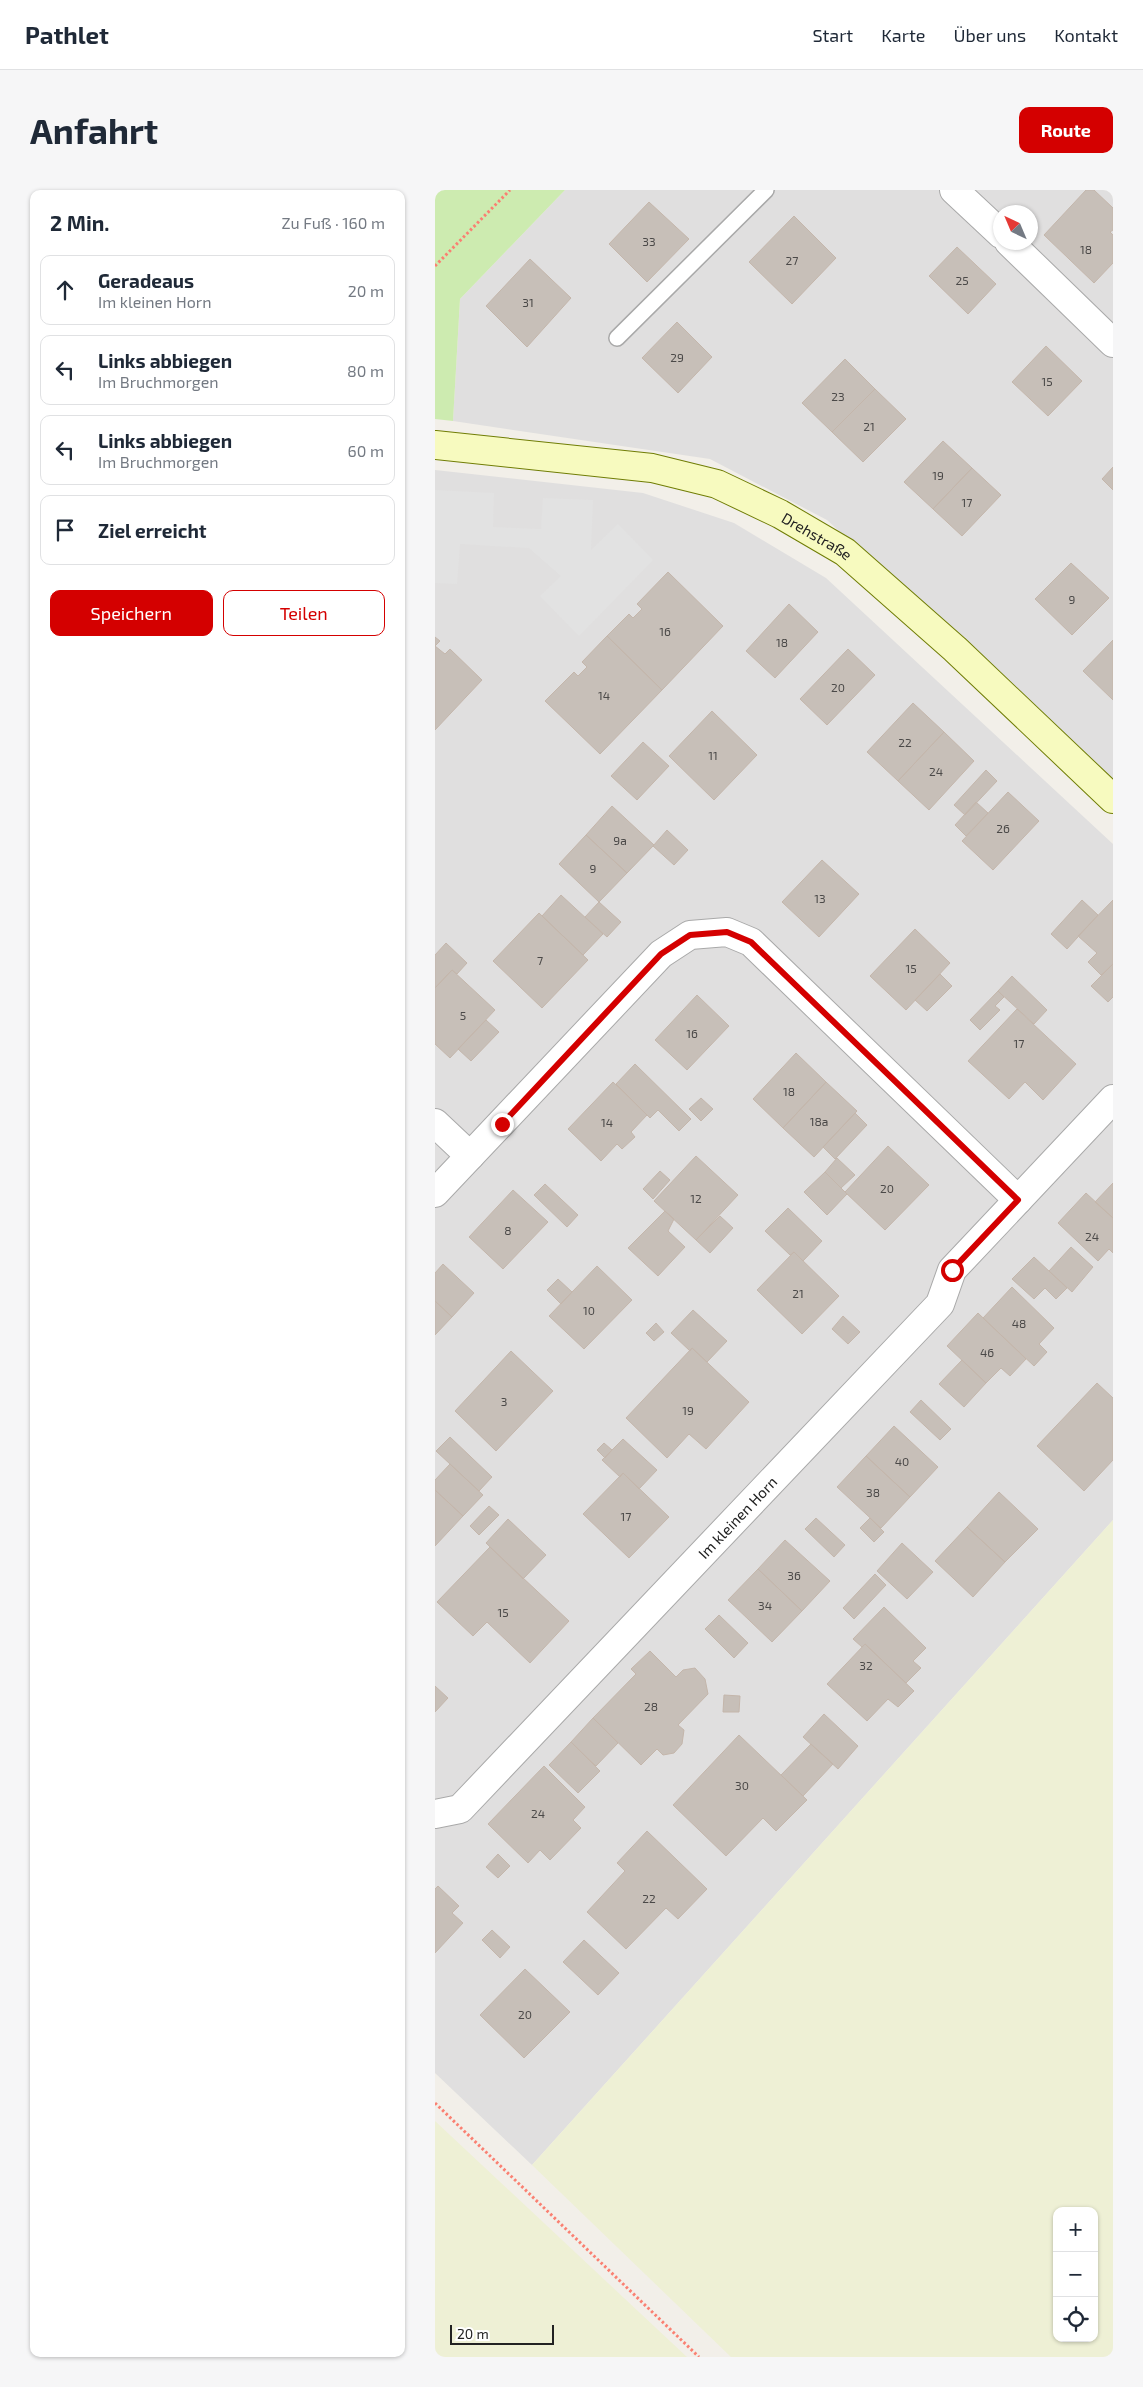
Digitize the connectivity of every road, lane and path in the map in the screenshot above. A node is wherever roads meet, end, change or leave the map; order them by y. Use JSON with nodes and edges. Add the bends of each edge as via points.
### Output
{"nodes":[{"id":1,"x":510,"y":190,"type":"edge"},
{"id":2,"x":766,"y":190,"type":"edge"},
{"id":3,"x":954,"y":190,"type":"edge"},
{"id":4,"x":993,"y":227,"type":"edge"},
{"id":5,"x":1018,"y":250,"type":"edge"},
{"id":6,"x":435,"y":266,"type":"edge"},
{"id":7,"x":1109,"y":333,"type":"edge"},
{"id":8,"x":617,"y":338,"type":"dead end"},
{"id":9,"x":435,"y":445,"type":"edge"},
{"id":10,"x":1113,"y":799,"type":"edge"},
{"id":11,"x":1113,"y":1099,"type":"edge"},
{"id":12,"x":435,"y":1123,"type":"edge"},
{"id":13,"x":470,"y":1156,"type":"junction"},
{"id":14,"x":435,"y":1193,"type":"edge"},
{"id":15,"x":1018,"y":1200,"type":"junction"},
{"id":16,"x":435,"y":1814,"type":"edge"},
{"id":17,"x":435,"y":2103,"type":"edge"},
{"id":18,"x":699,"y":2357,"type":"edge"}],
"edges":[{"from":1,"to":6,"type":"path"},
{"from":2,"to":8,"type":"lane"},
{"from":3,"to":4,"type":"street"},
{"from":5,"to":7,"type":"street"},
{"from":9,"to":10,"type":"street","name":"Drehstraße","via":[[652,468],[717,484],[780,514],[845,552],[955,649]]},
{"from":11,"to":15,"type":"street","name":"Im kleinen Horn"},
{"from":12,"to":13,"type":"street"},
{"from":13,"to":14,"type":"street"},
{"from":13,"to":15,"type":"street","via":[[661,954],[690,935],[727,932],[751,942]]},
{"from":15,"to":16,"type":"street","name":"Im kleinen Horn","via":[[952,1270],[940,1304],[747,1508],[460,1809]]},
{"from":17,"to":18,"type":"path"}]}
